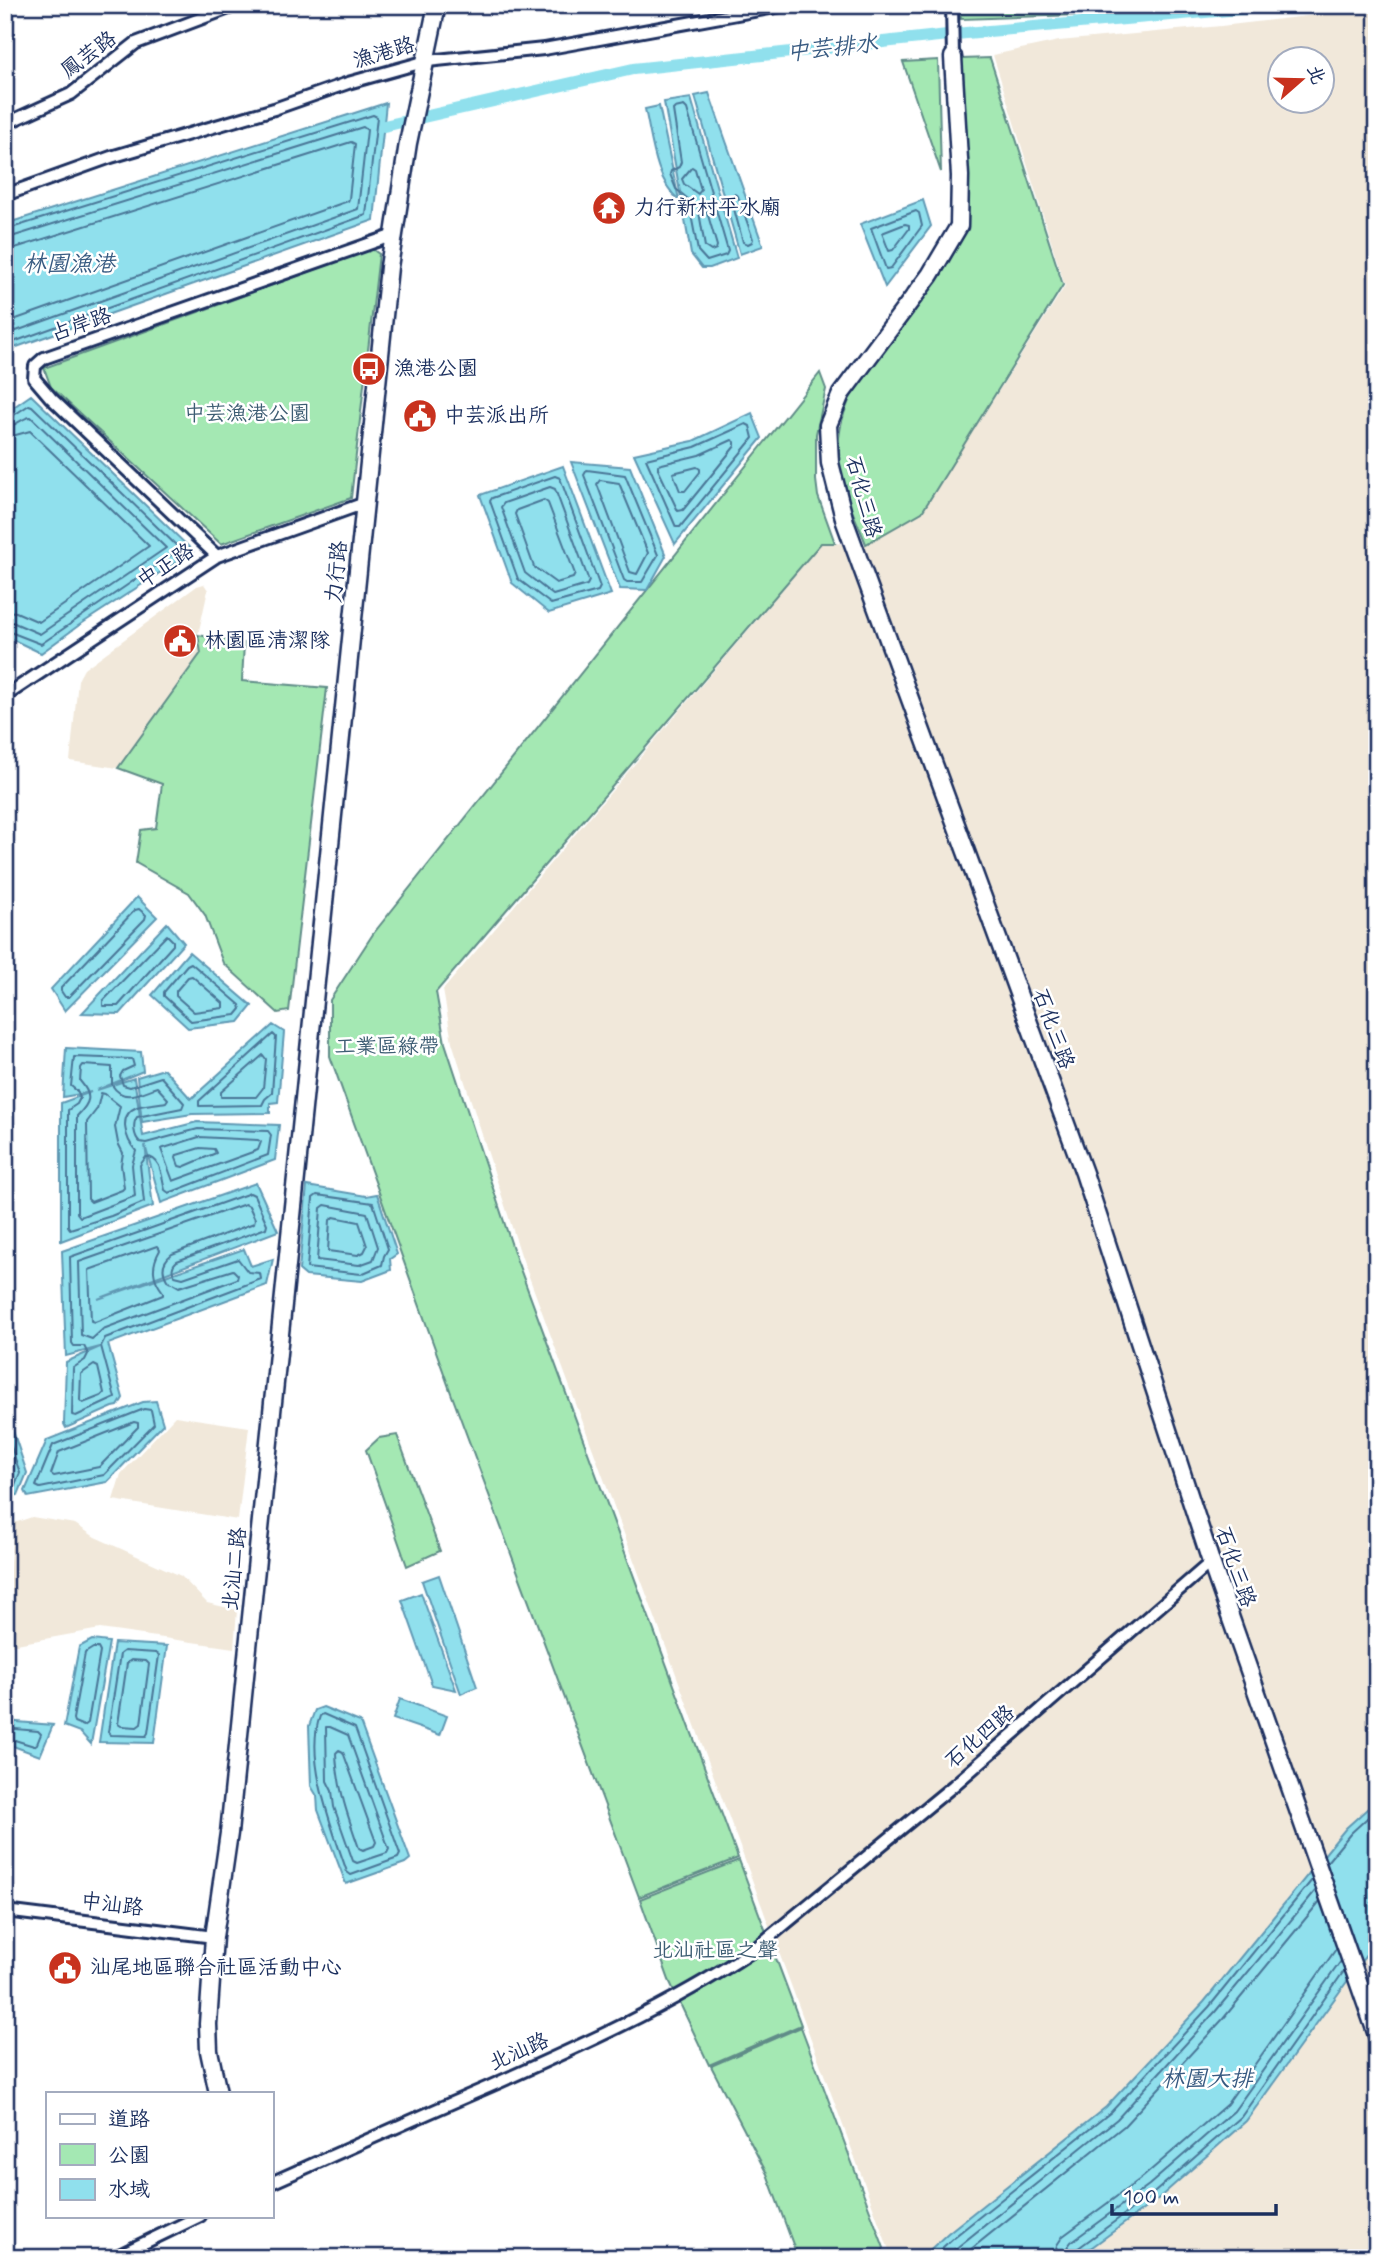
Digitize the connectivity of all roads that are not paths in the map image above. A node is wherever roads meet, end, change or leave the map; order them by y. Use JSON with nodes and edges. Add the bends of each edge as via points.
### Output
{"nodes":[{"id":1,"x":237,"y":5,"type":"edge"},
{"id":2,"x":438,"y":5,"type":"edge"},
{"id":3,"x":787,"y":5,"type":"edge"},
{"id":4,"x":952,"y":6,"type":"edge"},
{"id":5,"x":953,"y":57,"type":"joint"},
{"id":6,"x":427,"y":61,"type":"junction"},
{"id":7,"x":5,"y":124,"type":"edge"},
{"id":8,"x":5,"y":195,"type":"edge"},
{"id":9,"x":394,"y":235,"type":"junction"},
{"id":10,"x":365,"y":503,"type":"junction"},
{"id":11,"x":217,"y":556,"type":"junction"},
{"id":12,"x":5,"y":695,"type":"edge"},
{"id":13,"x":309,"y":1048,"type":"joint"},
{"id":14,"x":1211,"y":1563,"type":"junction"},
{"id":15,"x":5,"y":1911,"type":"edge"},
{"id":16,"x":771,"y":1935,"type":"joint"},
{"id":17,"x":214,"y":1937,"type":"junction"},
{"id":18,"x":1377,"y":2035,"type":"edge"},
{"id":19,"x":218,"y":2092,"type":"edge"},
{"id":20,"x":273,"y":2182,"type":"edge"},
{"id":21,"x":196,"y":2218,"type":"edge"},
{"id":22,"x":113,"y":2258,"type":"edge"}],
"edges":[{"from":1,"to":7,"type":"street","name":"鳳芸路","via":[[136,43],[71,94]]},
{"from":2,"to":6,"type":"street","name":"力行路"},
{"from":3,"to":6,"type":"street","name":"漁港路","via":[[544,49]]},
{"from":4,"to":5,"type":"street"},
{"from":5,"to":14,"type":"street","name":"石化三路","via":[[959,226],[930,275],[841,394],[828,425],[830,463],[845,522],[1084,1173]]},
{"from":6,"to":8,"type":"street","name":"漁港路","via":[[111,157]]},
{"from":6,"to":9,"type":"street","name":"力行路"},
{"from":9,"to":10,"type":"street","name":"力行路"},
{"from":9,"to":11,"type":"street","name":"占岸路","via":[[44,358],[35,366],[34,378],[51,398]]},
{"from":10,"to":11,"type":"street","name":"中正路"},
{"from":10,"to":13,"type":"street","name":"力行路"},
{"from":11,"to":12,"type":"street","name":"中正路"},
{"from":13,"to":17,"type":"street","name":"北汕二路","via":[[229,1833]]},
{"from":14,"to":16,"type":"street","name":"石化四路","via":[[953,1786]]},
{"from":14,"to":18,"type":"street","name":"石化三路"},
{"from":15,"to":17,"type":"street","name":"中汕路"},
{"from":16,"to":20,"type":"street","name":"北汕路","via":[[718,1974],[659,2007]]},
{"from":17,"to":19,"type":"street","name":"北汕二路","via":[[208,2024]]},
{"from":21,"to":22,"type":"street"}]}
